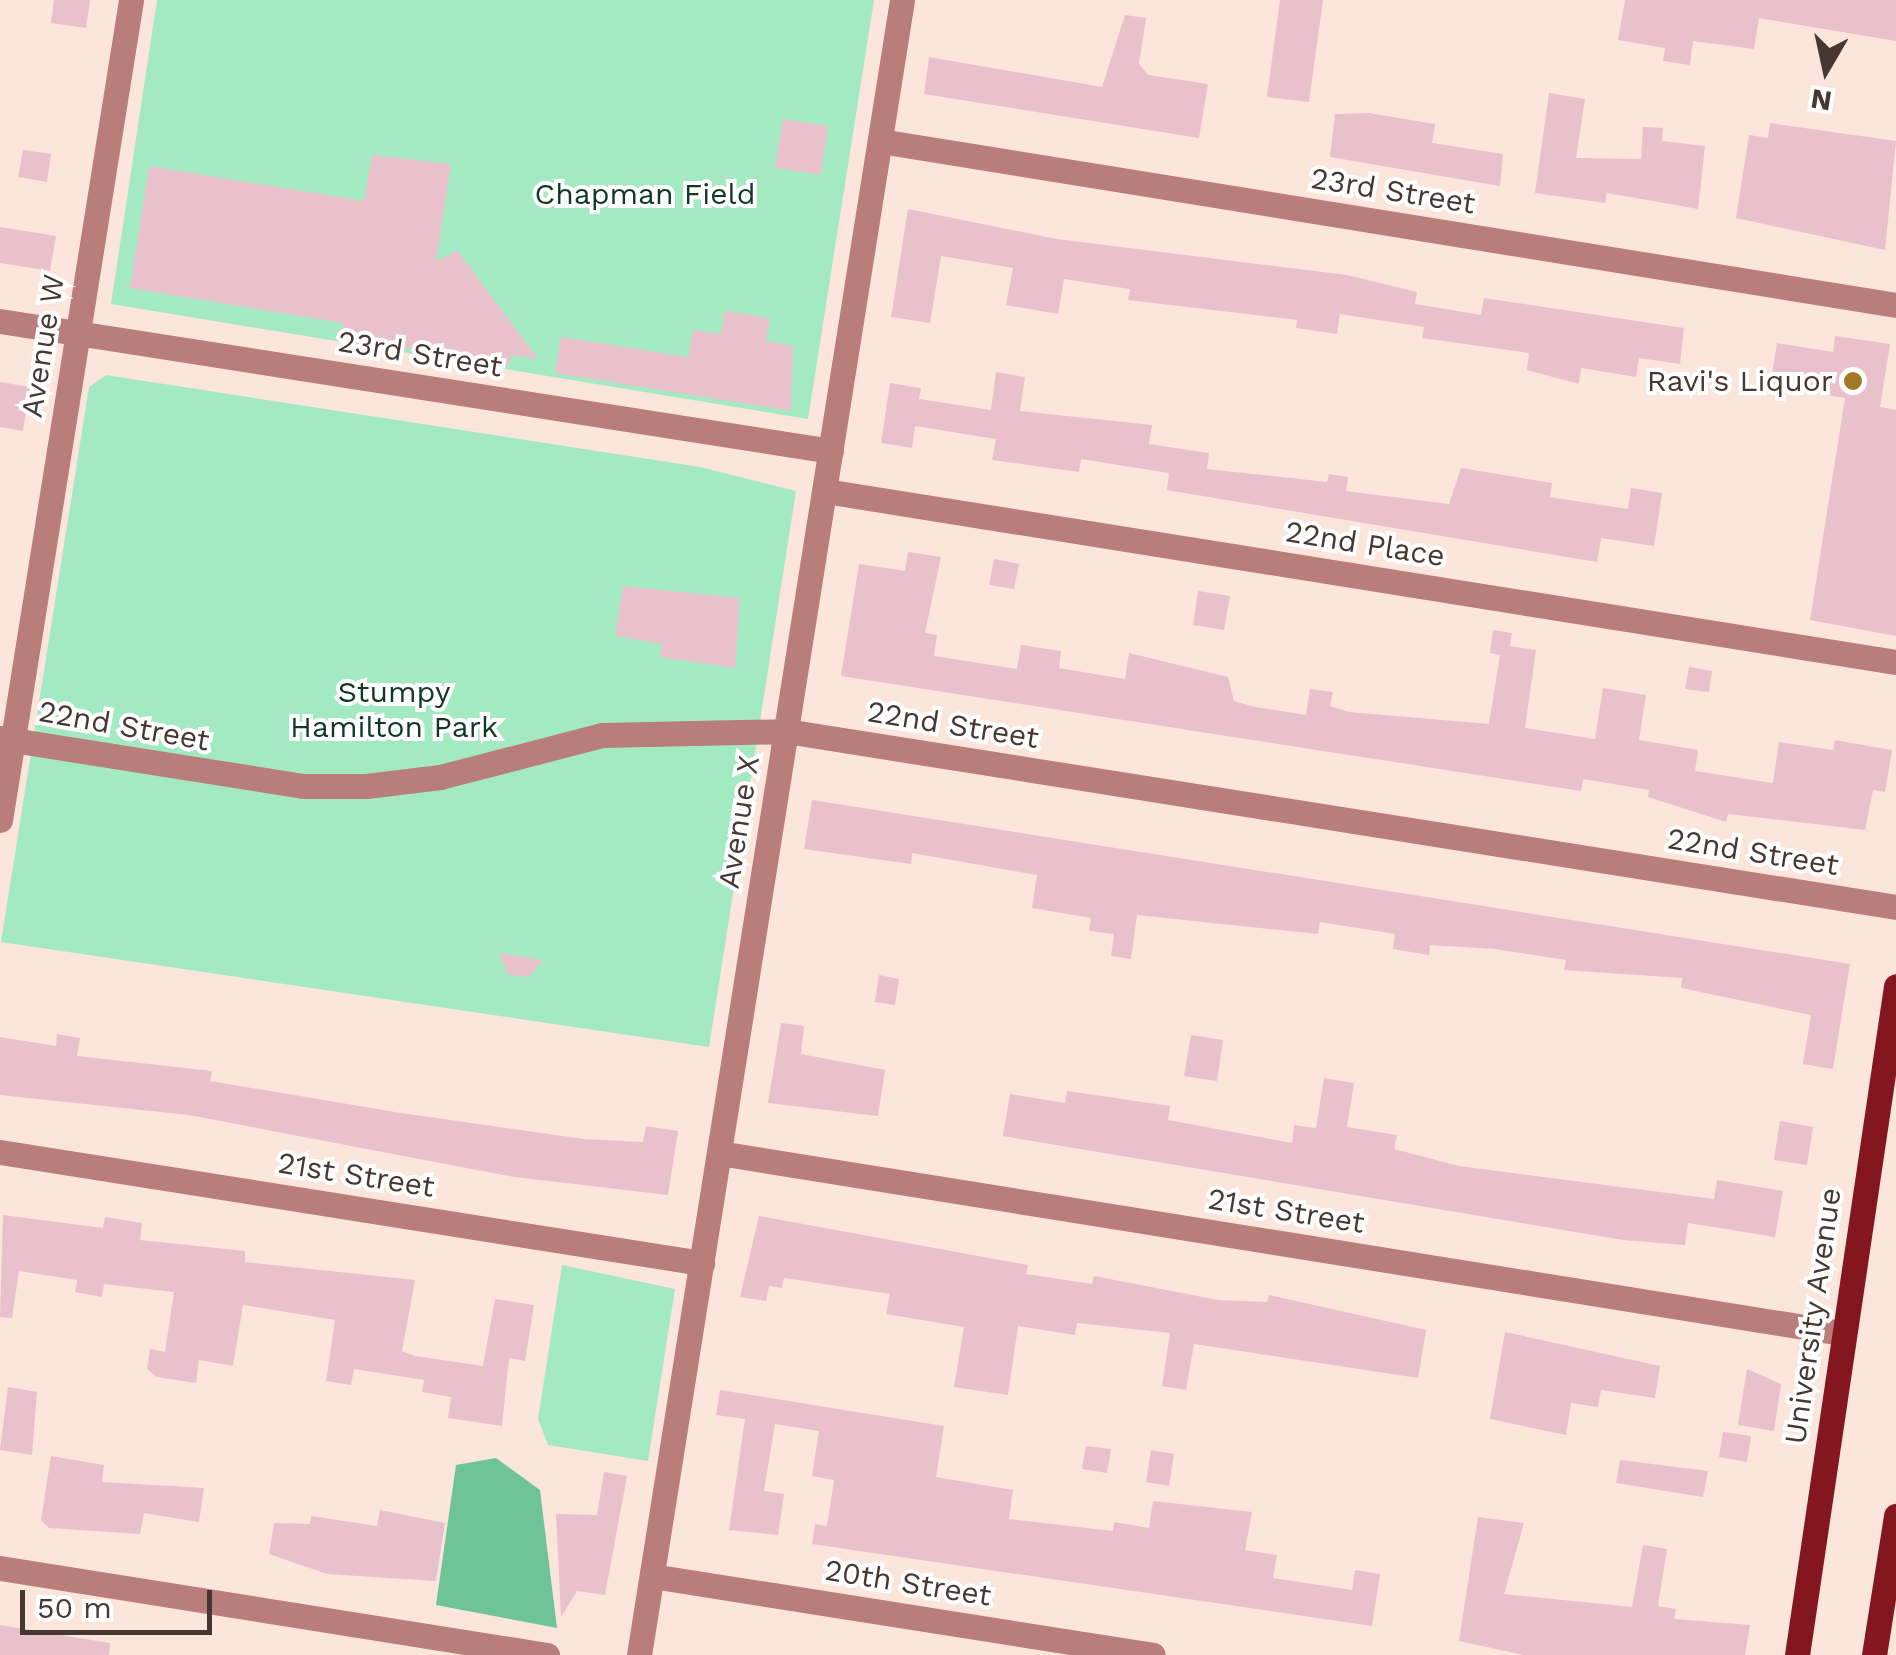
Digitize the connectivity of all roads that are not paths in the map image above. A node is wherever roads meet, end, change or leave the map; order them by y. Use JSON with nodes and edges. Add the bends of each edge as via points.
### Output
{"nodes":[{"id":1,"x":131,"y":0,"type":"edge"},
{"id":2,"x":902,"y":0,"type":"edge"},
{"id":3,"x":880,"y":141,"type":"junction"},
{"id":4,"x":1896,"y":305,"type":"edge"},
{"id":5,"x":0,"y":321,"type":"edge"},
{"id":6,"x":78,"y":332,"type":"junction"},
{"id":7,"x":831,"y":451,"type":"junction"},
{"id":8,"x":824,"y":491,"type":"junction"},
{"id":9,"x":1896,"y":662,"type":"edge"},
{"id":10,"x":786,"y":731,"type":"junction"},
{"id":11,"x":6,"y":739,"type":"edge"},
{"id":12,"x":0,"y":820,"type":"edge"},
{"id":13,"x":1896,"y":907,"type":"edge"},
{"id":14,"x":1896,"y":986,"type":"edge"},
{"id":15,"x":0,"y":1152,"type":"edge"},
{"id":16,"x":719,"y":1153,"type":"junction"},
{"id":17,"x":702,"y":1263,"type":"junction"},
{"id":18,"x":1842,"y":1333,"type":"junction"},
{"id":19,"x":1896,"y":1516,"type":"edge"},
{"id":20,"x":0,"y":1568,"type":"edge"},
{"id":21,"x":652,"y":1576,"type":"junction"},
{"id":22,"x":547,"y":1655,"type":"edge"},
{"id":23,"x":640,"y":1655,"type":"edge"},
{"id":24,"x":1153,"y":1655,"type":"edge"},
{"id":25,"x":1797,"y":1655,"type":"edge"},
{"id":26,"x":1874,"y":1655,"type":"edge"}],
"edges":[{"from":1,"to":6,"type":"street","name":"Avenue W"},
{"from":2,"to":3,"type":"street","name":"Avenue X"},
{"from":3,"to":4,"type":"street","name":"23rd Street"},
{"from":3,"to":7,"type":"street","name":"Avenue X"},
{"from":5,"to":6,"type":"street","name":"23rd Street"},
{"from":6,"to":7,"type":"street","name":"23rd Street"},
{"from":6,"to":11,"type":"street","name":"Avenue W"},
{"from":7,"to":8,"type":"street","name":"Avenue X"},
{"from":8,"to":9,"type":"street","name":"22nd Place"},
{"from":8,"to":10,"type":"street","name":"Avenue X"},
{"from":10,"to":11,"type":"street","name":"22nd Street","via":[[602,735],[440,777],[366,786],[303,786]]},
{"from":10,"to":13,"type":"street","name":"22nd Street"},
{"from":10,"to":16,"type":"street","name":"Avenue X"},
{"from":11,"to":12,"type":"street","name":"Avenue W"},
{"from":14,"to":18,"type":"main road","name":"University Avenue"},
{"from":15,"to":17,"type":"street","name":"21st Street"},
{"from":16,"to":17,"type":"street","name":"Avenue X"},
{"from":16,"to":18,"type":"street","name":"21st Street"},
{"from":17,"to":21,"type":"street","name":"Avenue X"},
{"from":18,"to":25,"type":"main road","name":"University Avenue"},
{"from":19,"to":26,"type":"main road"},
{"from":20,"to":22,"type":"street"},
{"from":21,"to":23,"type":"street","name":"Avenue X"},
{"from":21,"to":24,"type":"street","name":"20th Street"}]}
